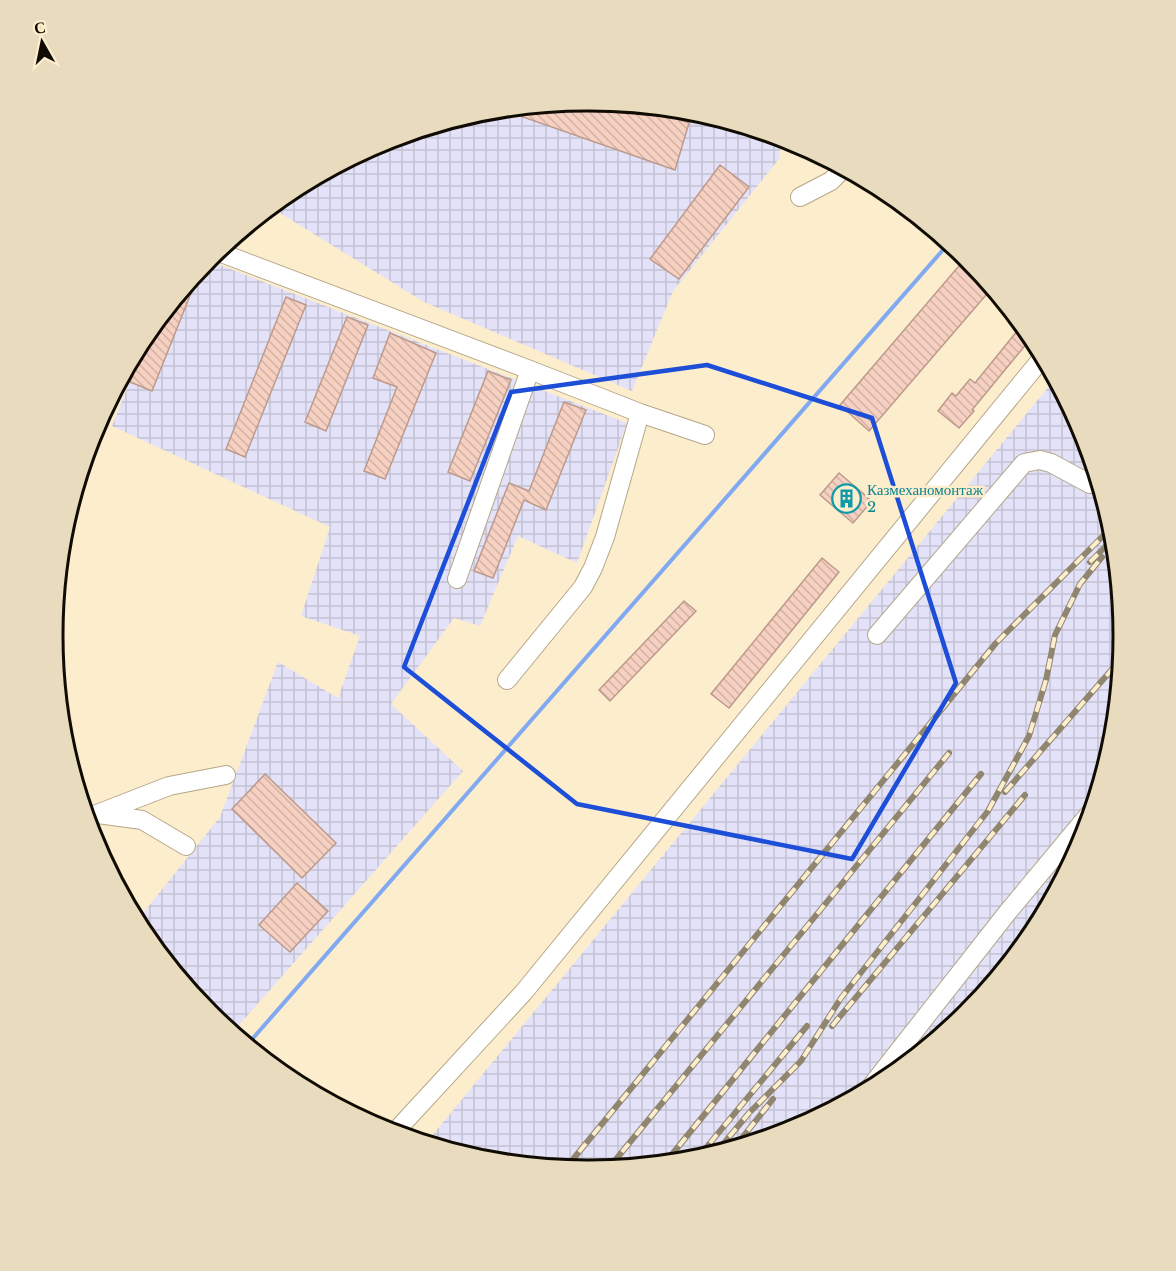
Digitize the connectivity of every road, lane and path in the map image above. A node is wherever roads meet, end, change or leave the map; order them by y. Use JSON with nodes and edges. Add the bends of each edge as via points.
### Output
{"nodes":[{"id":1,"x":838,"y":174,"type":"edge"},
{"id":2,"x":800,"y":197,"type":"dead end"},
{"id":3,"x":227,"y":255,"type":"edge"},
{"id":4,"x":1037,"y":364,"type":"edge"},
{"id":5,"x":530,"y":370,"type":"junction"},
{"id":6,"x":640,"y":413,"type":"junction"},
{"id":7,"x":705,"y":435,"type":"dead end"},
{"id":8,"x":1090,"y":484,"type":"edge"},
{"id":9,"x":457,"y":579,"type":"dead end"},
{"id":10,"x":876,"y":635,"type":"dead end"},
{"id":11,"x":507,"y":680,"type":"dead end"},
{"id":12,"x":226,"y":775,"type":"dead end"},
{"id":13,"x":94,"y":812,"type":"edge"},
{"id":14,"x":95,"y":813,"type":"edge"},
{"id":15,"x":1075,"y":832,"type":"edge"},
{"id":16,"x":186,"y":846,"type":"dead end"},
{"id":17,"x":885,"y":1068,"type":"edge"},
{"id":18,"x":400,"y":1126,"type":"edge"}],
"edges":[{"from":1,"to":2,"type":"street"},
{"from":3,"to":5,"type":"street"},
{"from":4,"to":18,"type":"street","via":[[523,993]]},
{"from":5,"to":6,"type":"street"},
{"from":5,"to":9,"type":"street"},
{"from":6,"to":7,"type":"street"},
{"from":6,"to":11,"type":"street","via":[[593,568],[583,587]]},
{"from":8,"to":10,"type":"street","via":[[1051,463],[1040,460],[1024,464]]},
{"from":12,"to":13,"type":"street","via":[[169,786]]},
{"from":14,"to":16,"type":"street","via":[[142,820]]},
{"from":15,"to":17,"type":"street"}]}
